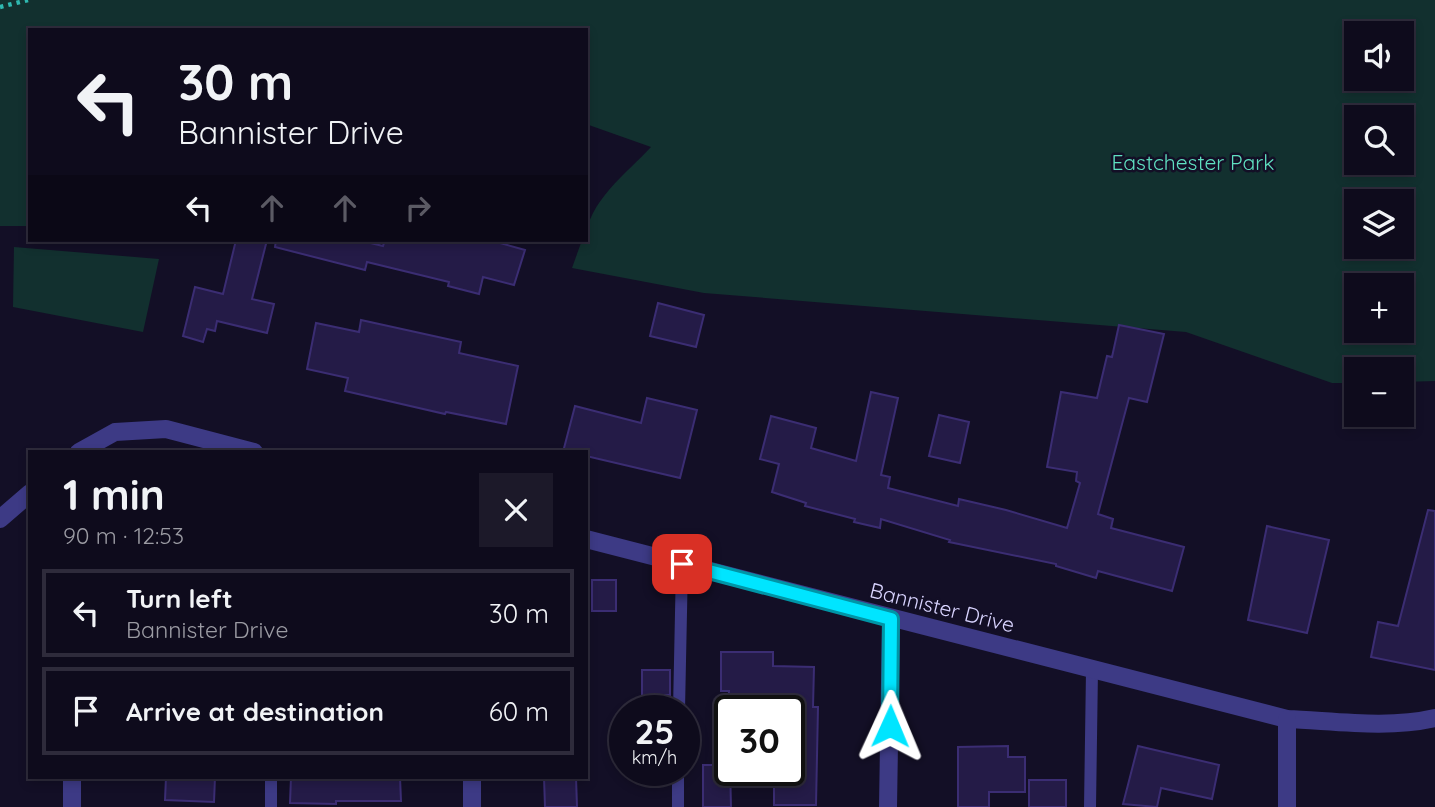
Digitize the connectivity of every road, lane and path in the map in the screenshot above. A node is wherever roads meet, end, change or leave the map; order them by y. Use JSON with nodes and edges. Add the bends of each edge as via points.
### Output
{"nodes":[{"id":1,"x":28,"y":0,"type":"edge"},
{"id":2,"x":0,"y":6,"type":"edge"},
{"id":3,"x":83,"y":450,"type":"edge"},
{"id":4,"x":246,"y":450,"type":"edge"},
{"id":5,"x":28,"y":495,"type":"edge"},
{"id":6,"x":0,"y":519,"type":"edge"},
{"id":7,"x":588,"y":540,"type":"edge"},
{"id":8,"x":682,"y":564,"type":"junction"},
{"id":9,"x":891,"y":619,"type":"junction"},
{"id":10,"x":1092,"y":670,"type":"junction"},
{"id":11,"x":679,"y":695,"type":"edge"},
{"id":12,"x":1435,"y":718,"type":"edge"},
{"id":13,"x":1287,"y":719,"type":"junction"},
{"id":14,"x":72,"y":779,"type":"edge"},
{"id":15,"x":271,"y":779,"type":"edge"},
{"id":16,"x":472,"y":779,"type":"edge"},
{"id":17,"x":678,"y":786,"type":"edge"},
{"id":18,"x":72,"y":807,"type":"edge"},
{"id":19,"x":271,"y":807,"type":"edge"},
{"id":20,"x":472,"y":807,"type":"edge"},
{"id":21,"x":678,"y":807,"type":"edge"},
{"id":22,"x":888,"y":807,"type":"edge"},
{"id":23,"x":1090,"y":807,"type":"edge"},
{"id":24,"x":1287,"y":807,"type":"edge"}],
"edges":[{"from":1,"to":2,"type":"path"},
{"from":3,"to":4,"type":"street","via":[[115,432],[166,429]]},
{"from":5,"to":6,"type":"street"},
{"from":7,"to":8,"type":"street","name":"Bannister Drive"},
{"from":8,"to":9,"type":"street","name":"Bannister Drive"},
{"from":8,"to":11,"type":"lane"},
{"from":9,"to":10,"type":"street","name":"Bannister Drive"},
{"from":9,"to":22,"type":"street"},
{"from":10,"to":13,"type":"street","name":"Bannister Drive"},
{"from":10,"to":23,"type":"lane"},
{"from":12,"to":13,"type":"street","name":"Bannister Drive","via":[[1377,722]]},
{"from":13,"to":24,"type":"street"},
{"from":14,"to":18,"type":"street"},
{"from":15,"to":19,"type":"lane"},
{"from":16,"to":20,"type":"street"},
{"from":17,"to":21,"type":"lane"}]}
